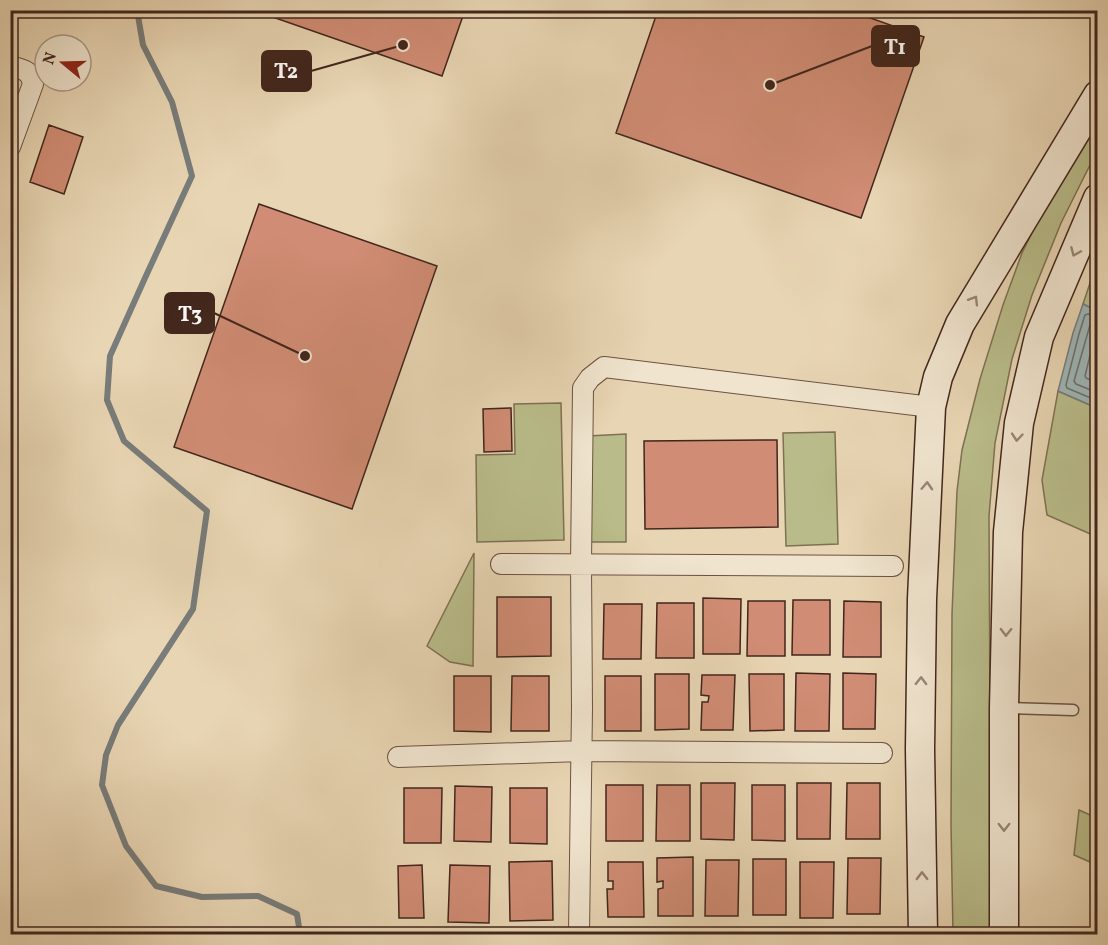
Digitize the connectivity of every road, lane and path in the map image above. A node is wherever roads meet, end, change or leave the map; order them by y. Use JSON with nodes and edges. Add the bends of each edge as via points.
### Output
{"nodes":[{"id":1,"x":10,"y":66,"type":"edge"},
{"id":2,"x":1098,"y":95,"type":"edge"},
{"id":3,"x":10,"y":147,"type":"edge"},
{"id":4,"x":1098,"y":198,"type":"edge"},
{"id":5,"x":931,"y":407,"type":"junction"},
{"id":6,"x":501,"y":564,"type":"dead end"},
{"id":7,"x":581,"y":564,"type":"junction"},
{"id":8,"x":893,"y":566,"type":"dead end"},
{"id":9,"x":1004,"y":708,"type":"junction"},
{"id":10,"x":1073,"y":710,"type":"dead end"},
{"id":11,"x":582,"y":751,"type":"junction"},
{"id":12,"x":882,"y":753,"type":"dead end"},
{"id":13,"x":398,"y":757,"type":"dead end"},
{"id":14,"x":579,"y":934,"type":"edge"},
{"id":15,"x":923,"y":934,"type":"edge"},
{"id":16,"x":1004,"y":934,"type":"edge"}],
"edges":[{"from":1,"to":3,"type":"street","via":[[27,72],[33,84]]},
{"from":5,"to":2,"type":"main road","one_way":true,"via":[[938,377],[960,324]]},
{"from":4,"to":9,"type":"main road","one_way":true,"via":[[1040,337],[1019,423],[1008,532]]},
{"from":5,"to":7,"type":"street","via":[[604,367],[583,388]]},
{"from":15,"to":5,"type":"main road","one_way":true,"via":[[922,599]]},
{"from":6,"to":7,"type":"street"},
{"from":7,"to":8,"type":"street"},
{"from":7,"to":11,"type":"street"},
{"from":9,"to":10,"type":"lane"},
{"from":9,"to":16,"type":"main road","one_way":true},
{"from":11,"to":12,"type":"street"},
{"from":11,"to":13,"type":"street"},
{"from":11,"to":14,"type":"street"}]}
